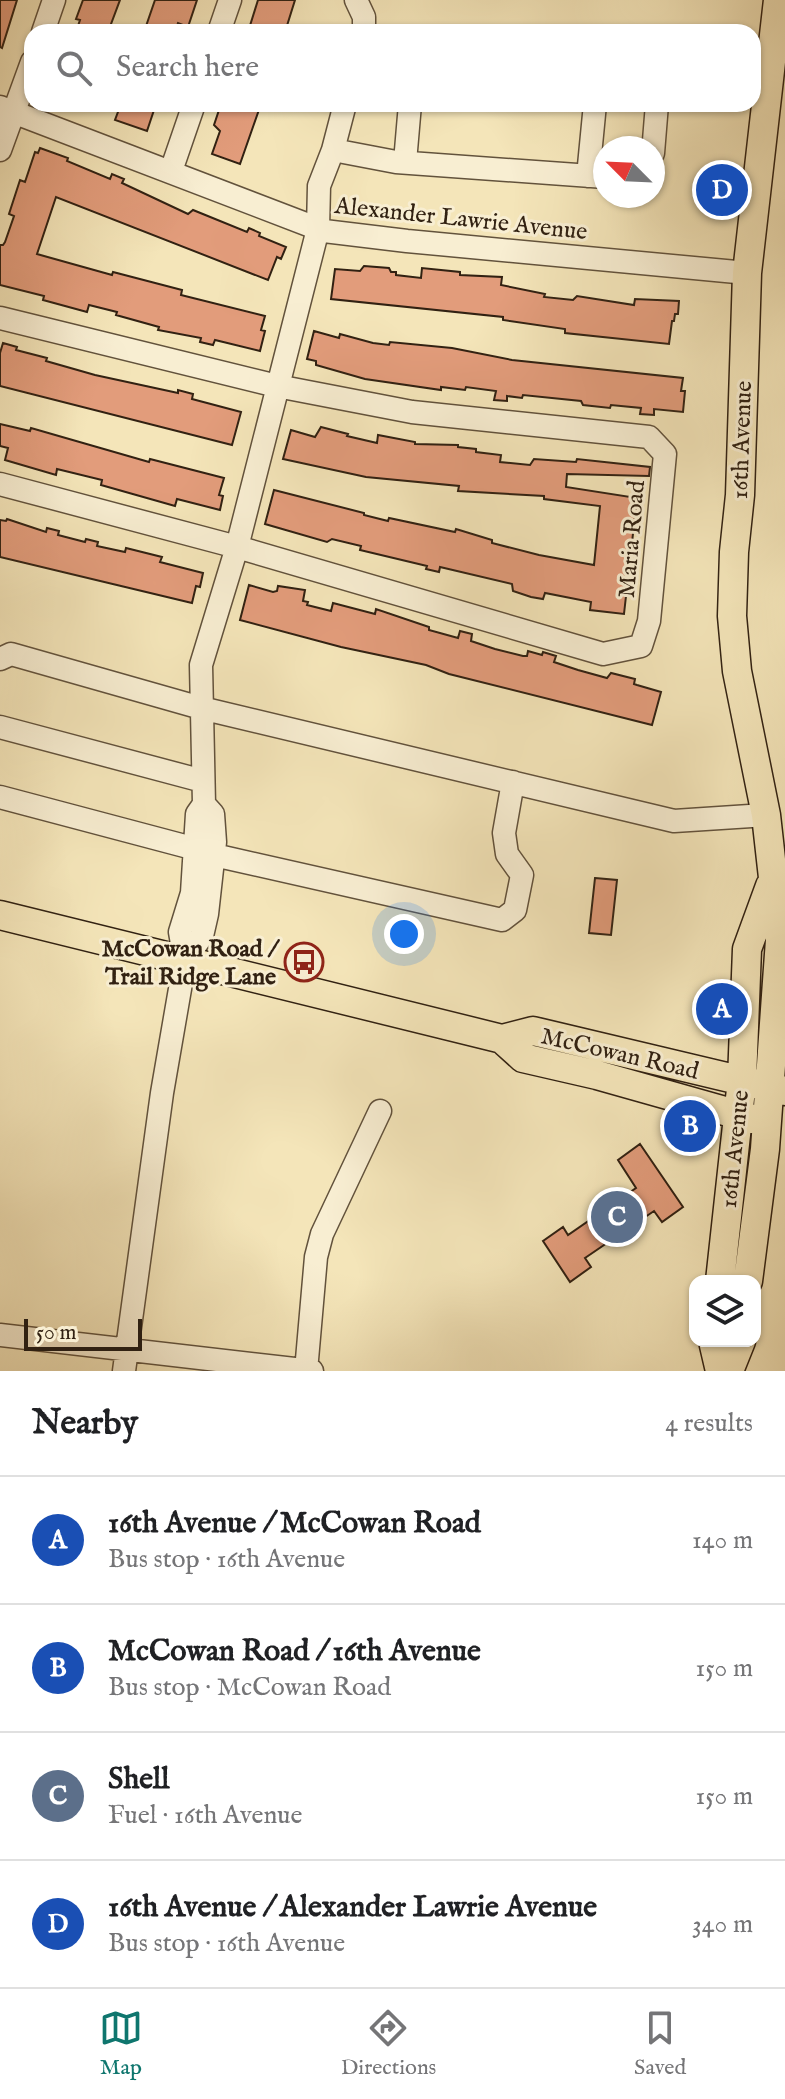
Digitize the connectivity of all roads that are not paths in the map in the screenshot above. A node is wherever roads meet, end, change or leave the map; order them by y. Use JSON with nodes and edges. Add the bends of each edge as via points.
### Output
{"nodes":[{"id":1,"x":54,"y":0,"type":"edge"},
{"id":2,"x":230,"y":0,"type":"edge"},
{"id":3,"x":356,"y":0,"type":"edge"},
{"id":4,"x":778,"y":0,"type":"edge"},
{"id":5,"x":46,"y":24,"type":"edge"},
{"id":6,"x":222,"y":24,"type":"edge"},
{"id":7,"x":364,"y":24,"type":"edge"},
{"id":8,"x":24,"y":77,"type":"edge"},
{"id":9,"x":7,"y":109,"type":"edge"},
{"id":10,"x":191,"y":112,"type":"edge"},
{"id":11,"x":343,"y":112,"type":"edge"},
{"id":12,"x":409,"y":112,"type":"edge"},
{"id":13,"x":595,"y":112,"type":"edge"},
{"id":14,"x":656,"y":112,"type":"edge"},
{"id":15,"x":595,"y":136,"type":"edge"},
{"id":16,"x":654,"y":136,"type":"edge"},
{"id":17,"x":0,"y":150,"type":"edge"},
{"id":18,"x":333,"y":150,"type":"junction"},
{"id":19,"x":405,"y":162,"type":"junction"},
{"id":20,"x":171,"y":171,"type":"junction"},
{"id":21,"x":593,"y":176,"type":"edge"},
{"id":22,"x":318,"y":229,"type":"junction"},
{"id":23,"x":747,"y":273,"type":"junction"},
{"id":24,"x":0,"y":318,"type":"edge"},
{"id":25,"x":277,"y":386,"type":"junction"},
{"id":26,"x":0,"y":484,"type":"edge"},
{"id":27,"x":237,"y":547,"type":"junction"},
{"id":28,"x":0,"y":659,"type":"edge"},
{"id":29,"x":201,"y":708,"type":"junction"},
{"id":30,"x":0,"y":727,"type":"edge"},
{"id":31,"x":513,"y":782,"type":"junction"},
{"id":32,"x":203,"y":793,"type":"junction"},
{"id":33,"x":0,"y":797,"type":"edge"},
{"id":34,"x":766,"y":815,"type":"junction"},
{"id":35,"x":205,"y":852,"type":"junction"},
{"id":36,"x":773,"y":878,"type":"junction"},
{"id":37,"x":0,"y":915,"type":"edge"},
{"id":38,"x":185,"y":960,"type":"junction"},
{"id":39,"x":502,"y":1039,"type":"junction"},
{"id":40,"x":742,"y":1080,"type":"junction"},
{"id":41,"x":778,"y":1089,"type":"edge"},
{"id":42,"x":380,"y":1111,"type":"dead end"},
{"id":43,"x":738,"y":1115,"type":"junction"},
{"id":44,"x":776,"y":1125,"type":"edge"},
{"id":45,"x":721,"y":1275,"type":"edge"},
{"id":46,"x":749,"y":1275,"type":"edge"},
{"id":47,"x":0,"y":1335,"type":"edge"},
{"id":48,"x":714,"y":1347,"type":"edge"},
{"id":49,"x":739,"y":1347,"type":"edge"},
{"id":50,"x":126,"y":1360,"type":"edge"},
{"id":51,"x":308,"y":1370,"type":"edge"},
{"id":52,"x":720,"y":1371,"type":"edge"},
{"id":53,"x":729,"y":1371,"type":"edge"}],
"edges":[{"from":1,"to":5,"type":"street"},
{"from":2,"to":6,"type":"street"},
{"from":3,"to":7,"type":"street"},
{"from":4,"to":23,"type":"main road","name":"16th Avenue"},
{"from":8,"to":9,"type":"street"},
{"from":9,"to":17,"type":"street"},
{"from":9,"to":20,"type":"street","name":"Alexander Lawrie Avenue"},
{"from":10,"to":20,"type":"street"},
{"from":11,"to":18,"type":"street"},
{"from":12,"to":19,"type":"street"},
{"from":13,"to":15,"type":"street"},
{"from":14,"to":16,"type":"street"},
{"from":18,"to":19,"type":"street"},
{"from":18,"to":22,"type":"street","via":[[319,186]]},
{"from":19,"to":21,"type":"street"},
{"from":20,"to":22,"type":"street","name":"Alexander Lawrie Avenue"},
{"from":22,"to":23,"type":"street","name":"Alexander Lawrie Avenue"},
{"from":22,"to":25,"type":"street"},
{"from":23,"to":34,"type":"main road","name":"16th Avenue","via":[[732,616]]},
{"from":24,"to":25,"type":"street","name":"Maria Road"},
{"from":25,"to":27,"type":"street"},
{"from":25,"to":27,"type":"street","name":"Maria Road","via":[[412,412],[649,437],[665,454],[649,621],[641,646],[603,654]]},
{"from":26,"to":27,"type":"street","name":"Maria Road"},
{"from":27,"to":29,"type":"street","via":[[201,665]]},
{"from":28,"to":29,"type":"street","via":[[11,654]]},
{"from":29,"to":31,"type":"street"},
{"from":29,"to":32,"type":"street"},
{"from":30,"to":32,"type":"street"},
{"from":31,"to":34,"type":"street","via":[[674,821]]},
{"from":31,"to":35,"type":"street","via":[[504,833],[507,854],[522,875],[515,910],[502,920]]},
{"from":32,"to":35,"type":"street","via":[[213,814]]},
{"from":33,"to":35,"type":"street"},
{"from":34,"to":36,"type":"main road","name":"16th Avenue"},
{"from":35,"to":38,"type":"street","via":[[203,929]]},
{"from":36,"to":40,"type":"main road","name":"16th Avenue","via":[[747,949]]},
{"from":36,"to":41,"type":"main road","name":"16th Avenue","via":[[780,940]]},
{"from":37,"to":38,"type":"main road","name":"McCowan Road"},
{"from":38,"to":39,"type":"main road","name":"McCowan Road"},
{"from":38,"to":50,"type":"street"},
{"from":39,"to":40,"type":"main road","name":"McCowan Road","via":[[533,1031]]},
{"from":39,"to":43,"type":"main road","name":"McCowan Road","via":[[523,1058]]},
{"from":40,"to":41,"type":"main road","name":"McCowan Road"},
{"from":40,"to":43,"type":"main road","name":"16th Avenue"},
{"from":41,"to":44,"type":"main road","name":"16th Avenue"},
{"from":42,"to":51,"type":"street","via":[[322,1234]]},
{"from":43,"to":44,"type":"main road","name":"McCowan Road"},
{"from":43,"to":45,"type":"main road","name":"16th Avenue"},
{"from":44,"to":46,"type":"main road","name":"16th Avenue"},
{"from":47,"to":50,"type":"street"},
{"from":48,"to":52,"type":"main road"},
{"from":49,"to":53,"type":"main road"},
{"from":50,"to":51,"type":"street"}]}
